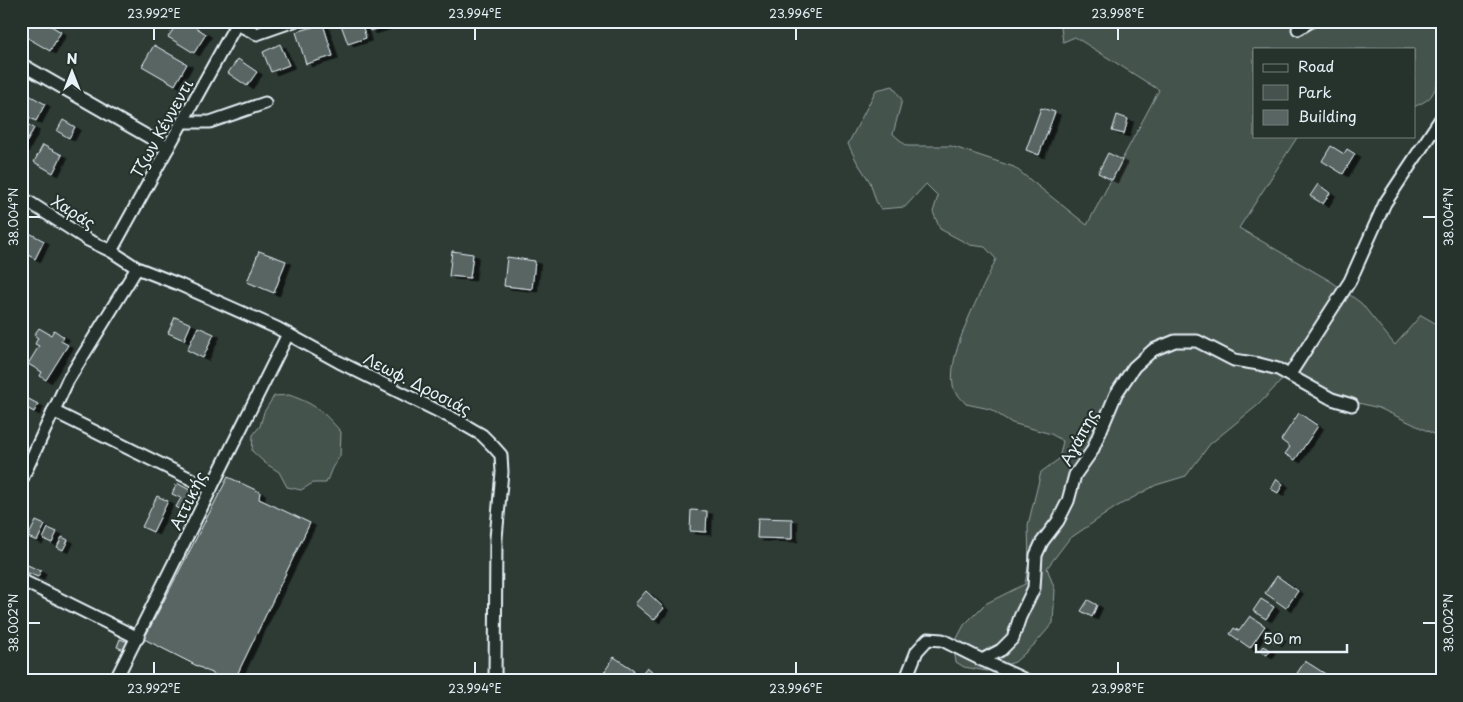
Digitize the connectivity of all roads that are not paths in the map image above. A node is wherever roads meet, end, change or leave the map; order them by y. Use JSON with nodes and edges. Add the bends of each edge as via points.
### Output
{"nodes":[{"id":1,"x":294,"y":21,"type":"edge"},
{"id":2,"x":1311,"y":21,"type":"edge"},
{"id":3,"x":235,"y":22,"type":"edge"},
{"id":4,"x":1298,"y":29,"type":"dead end"},
{"id":5,"x":21,"y":64,"type":"edge"},
{"id":6,"x":265,"y":103,"type":"dead end"},
{"id":7,"x":1442,"y":117,"type":"edge"},
{"id":8,"x":183,"y":122,"type":"junction"},
{"id":9,"x":168,"y":148,"type":"junction"},
{"id":10,"x":21,"y":198,"type":"edge"},
{"id":11,"x":110,"y":251,"type":"junction"},
{"id":12,"x":137,"y":268,"type":"junction"},
{"id":13,"x":288,"y":334,"type":"junction"},
{"id":14,"x":1290,"y":374,"type":"junction"},
{"id":15,"x":1352,"y":405,"type":"dead end"},
{"id":16,"x":53,"y":411,"type":"junction"},
{"id":17,"x":21,"y":481,"type":"edge"},
{"id":18,"x":211,"y":489,"type":"junction"},
{"id":19,"x":21,"y":580,"type":"edge"},
{"id":20,"x":138,"y":638,"type":"junction"},
{"id":21,"x":982,"y":660,"type":"junction"},
{"id":22,"x":115,"y":681,"type":"edge"},
{"id":23,"x":495,"y":681,"type":"edge"},
{"id":24,"x":905,"y":681,"type":"edge"},
{"id":25,"x":1028,"y":681,"type":"edge"}],
"edges":[{"from":1,"to":3,"type":"street","via":[[260,34]]},
{"from":2,"to":4,"type":"street"},
{"from":3,"to":8,"type":"street","name":"Τζων Κέννεντι"},
{"from":5,"to":9,"type":"street"},
{"from":6,"to":8,"type":"street","via":[[211,122]]},
{"from":7,"to":14,"type":"street","via":[[1385,203],[1350,280]]},
{"from":8,"to":9,"type":"street","name":"Τζων Κέννεντι"},
{"from":9,"to":11,"type":"street","name":"Τζων Κέννεντι"},
{"from":10,"to":11,"type":"street","name":"Χαράς"},
{"from":11,"to":12,"type":"street","name":"Λεωφ. Δροσιάς"},
{"from":12,"to":13,"type":"street","name":"Λεωφ. Δροσιάς"},
{"from":12,"to":16,"type":"street"},
{"from":13,"to":18,"type":"street","name":"Αττικής"},
{"from":13,"to":23,"type":"street","name":"Λεωφ. Δροσιάς","via":[[463,424],[482,435],[501,455],[496,538]]},
{"from":14,"to":15,"type":"street","name":"Αγάπης","via":[[1332,400]]},
{"from":14,"to":21,"type":"street","name":"Αγάπης","via":[[1234,360],[1197,341],[1175,341],[1153,350],[1134,367],[1116,394],[1092,451],[1075,475],[1058,521],[1036,555],[1034,588],[1013,638],[1001,650]]},
{"from":16,"to":17,"type":"street"},
{"from":16,"to":18,"type":"street"},
{"from":18,"to":20,"type":"street","name":"Αττικής"},
{"from":19,"to":20,"type":"street"},
{"from":20,"to":22,"type":"street","name":"Αττικής"},
{"from":21,"to":24,"type":"street","via":[[942,640],[928,638],[917,650]]},
{"from":21,"to":25,"type":"street"}]}
